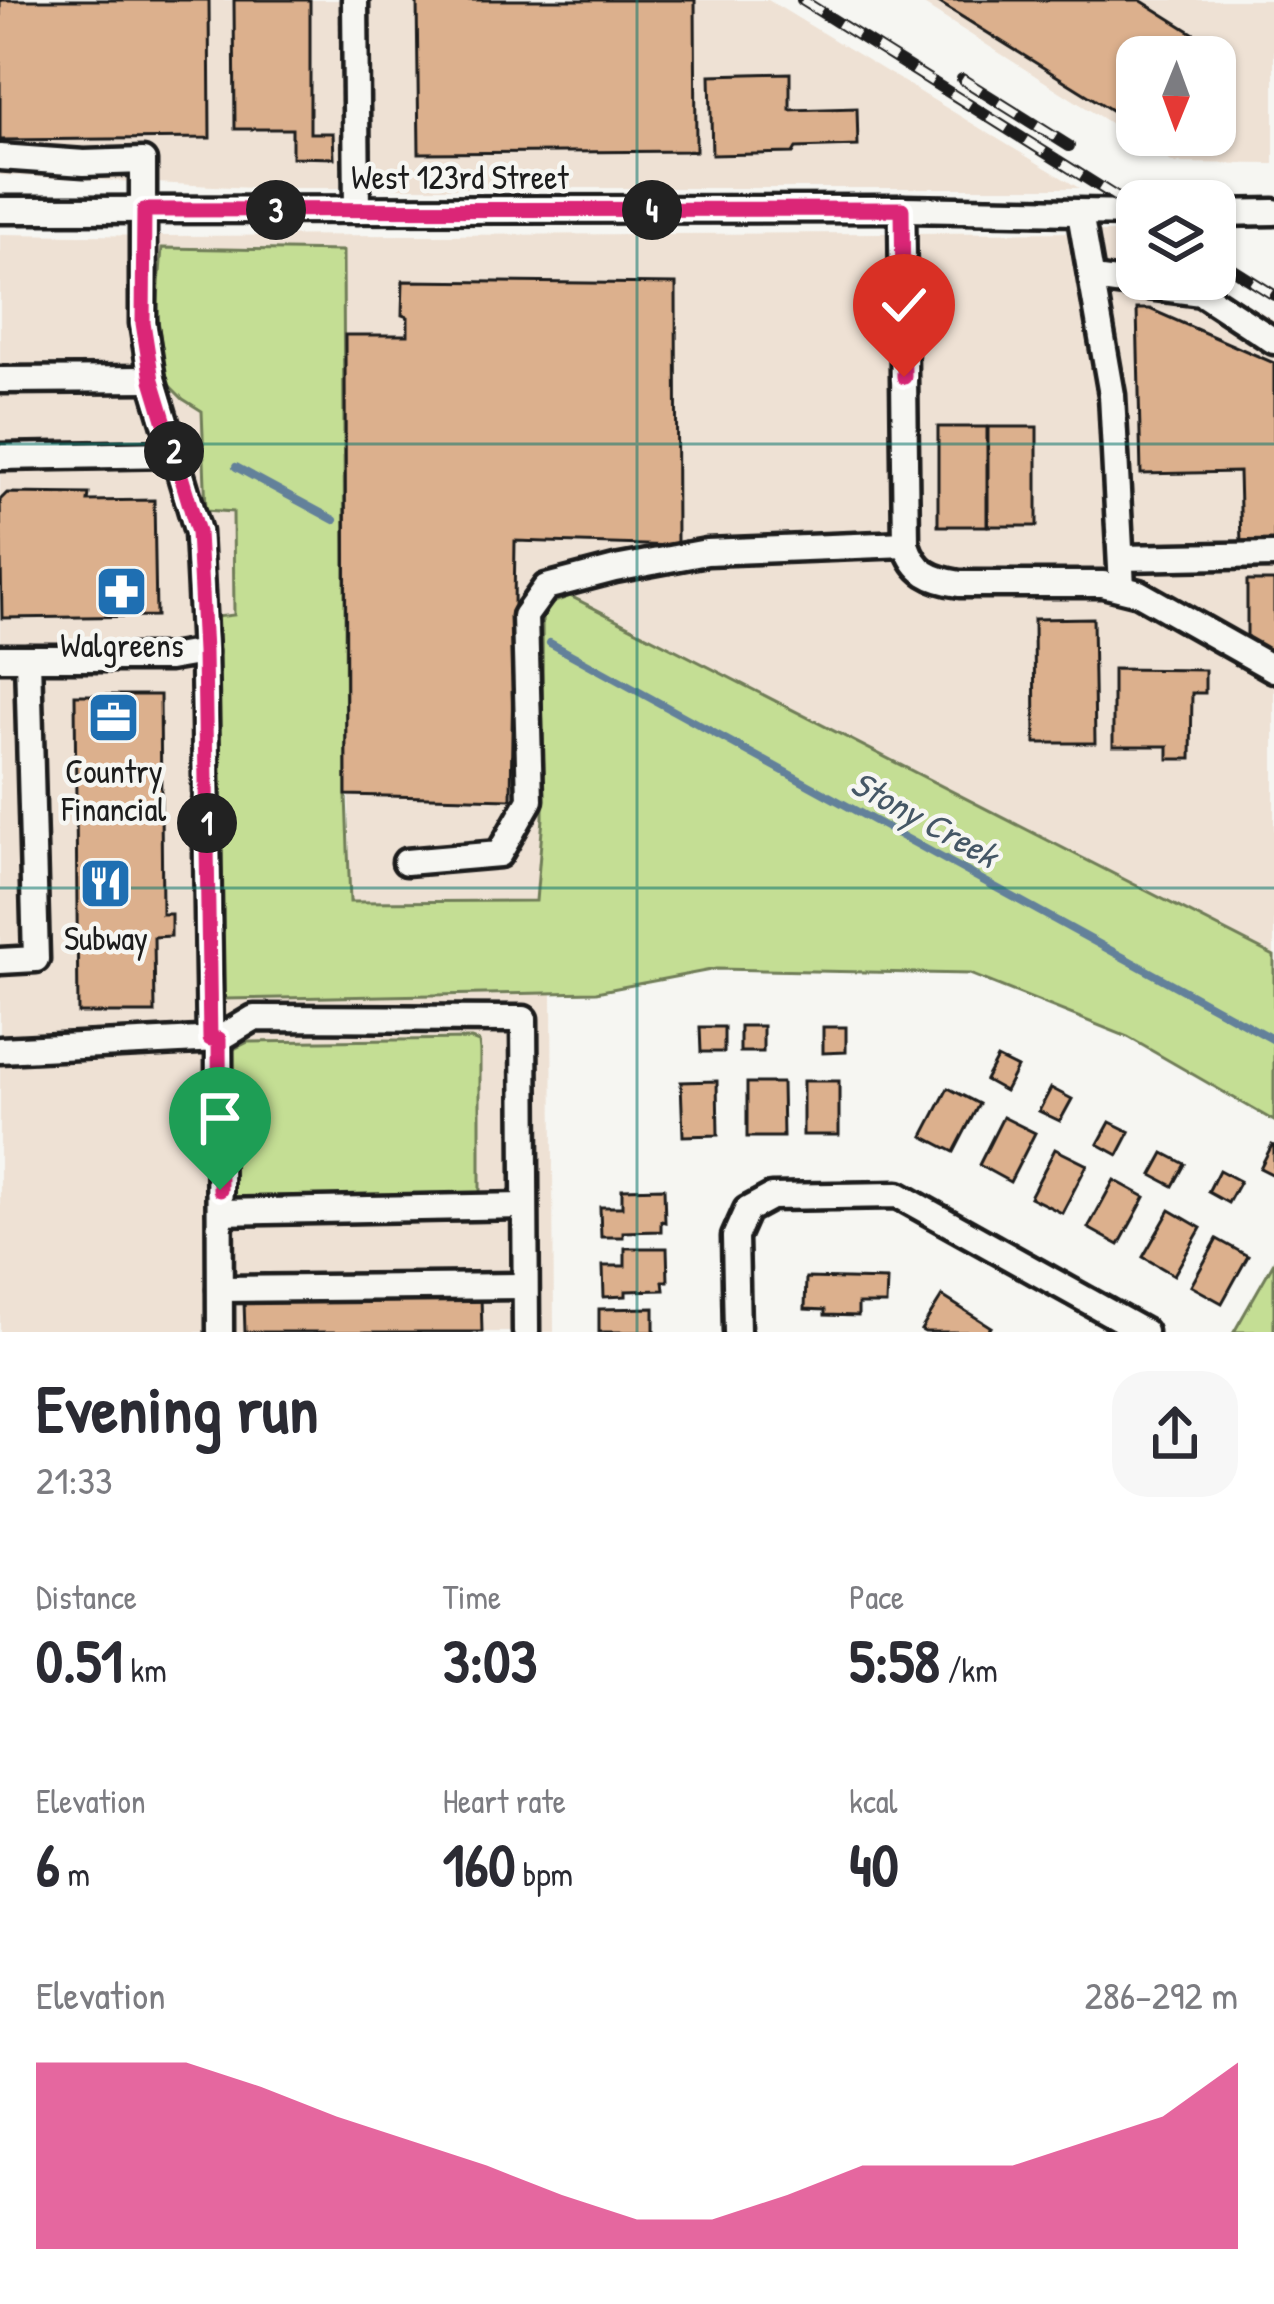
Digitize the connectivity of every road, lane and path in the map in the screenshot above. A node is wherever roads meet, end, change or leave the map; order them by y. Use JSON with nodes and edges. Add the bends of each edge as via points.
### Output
{"nodes":[{"id":1,"x":355,"y":0,"type":"edge"},
{"id":2,"x":0,"y":157,"type":"edge"},
{"id":3,"x":902,"y":209,"type":"junction"},
{"id":4,"x":0,"y":210,"type":"edge"},
{"id":5,"x":144,"y":210,"type":"junction"},
{"id":6,"x":357,"y":210,"type":"junction"},
{"id":7,"x":1274,"y":212,"type":"edge"},
{"id":8,"x":1080,"y":213,"type":"junction"},
{"id":9,"x":1116,"y":213,"type":"edge"},
{"id":10,"x":1236,"y":213,"type":"edge"},
{"id":11,"x":1093,"y":279,"type":"junction"},
{"id":12,"x":1274,"y":341,"type":"edge"},
{"id":13,"x":0,"y":380,"type":"edge"},
{"id":14,"x":152,"y":380,"type":"junction"},
{"id":15,"x":175,"y":454,"type":"junction"},
{"id":16,"x":0,"y":457,"type":"edge"},
{"id":17,"x":906,"y":544,"type":"junction"},
{"id":18,"x":1274,"y":555,"type":"edge"},
{"id":19,"x":1121,"y":558,"type":"junction"},
{"id":20,"x":1122,"y":587,"type":"junction"},
{"id":21,"x":204,"y":652,"type":"junction"},
{"id":22,"x":0,"y":658,"type":"edge"},
{"id":23,"x":28,"y":658,"type":"junction"},
{"id":24,"x":1274,"y":669,"type":"edge"},
{"id":25,"x":406,"y":862,"type":"dead end"},
{"id":26,"x":0,"y":961,"type":"edge"},
{"id":27,"x":215,"y":1039,"type":"junction"},
{"id":28,"x":0,"y":1050,"type":"edge"},
{"id":29,"x":525,"y":1206,"type":"junction"},
{"id":30,"x":220,"y":1212,"type":"junction"},
{"id":31,"x":526,"y":1286,"type":"junction"},
{"id":32,"x":220,"y":1289,"type":"junction"},
{"id":33,"x":220,"y":1332,"type":"edge"},
{"id":34,"x":526,"y":1332,"type":"edge"},
{"id":35,"x":737,"y":1332,"type":"edge"},
{"id":36,"x":1144,"y":1332,"type":"edge"}],
"edges":[{"from":1,"to":6,"type":"street"},
{"from":2,"to":5,"type":"street","via":[[142,161]]},
{"from":3,"to":6,"type":"street","name":"West 123rd Street"},
{"from":3,"to":8,"type":"street","name":"West 123rd Street"},
{"from":3,"to":17,"type":"street"},
{"from":4,"to":5,"type":"street","name":"West 123rd Street"},
{"from":5,"to":6,"type":"street","name":"West 123rd Street"},
{"from":5,"to":14,"type":"street","via":[[143,323]]},
{"from":7,"to":10,"type":"street"},
{"from":8,"to":9,"type":"street","name":"West 123rd Street"},
{"from":8,"to":11,"type":"street"},
{"from":11,"to":12,"type":"street","via":[[1201,293]]},
{"from":11,"to":19,"type":"street","via":[[1112,395]]},
{"from":13,"to":14,"type":"street"},
{"from":14,"to":15,"type":"street"},
{"from":15,"to":16,"type":"street"},
{"from":15,"to":21,"type":"street","via":[[198,532]]},
{"from":17,"to":20,"type":"street","via":[[920,572],[937,581]]},
{"from":17,"to":25,"type":"street","via":[[707,552],[545,587],[525,616],[530,800],[499,854]]},
{"from":18,"to":19,"type":"street"},
{"from":19,"to":20,"type":"street"},
{"from":20,"to":24,"type":"street"},
{"from":21,"to":23,"type":"street"},
{"from":21,"to":27,"type":"street"},
{"from":22,"to":23,"type":"street"},
{"from":23,"to":26,"type":"street","via":[[37,958]]},
{"from":27,"to":28,"type":"street"},
{"from":27,"to":29,"type":"street","via":[[254,1018],[524,1019]]},
{"from":27,"to":30,"type":"street"},
{"from":29,"to":30,"type":"street"},
{"from":29,"to":31,"type":"street"},
{"from":30,"to":32,"type":"street"},
{"from":31,"to":32,"type":"street"},
{"from":31,"to":34,"type":"street"},
{"from":32,"to":33,"type":"street"},
{"from":35,"to":36,"type":"street","via":[[735,1237],[747,1210],[771,1197],[898,1195]]}]}
